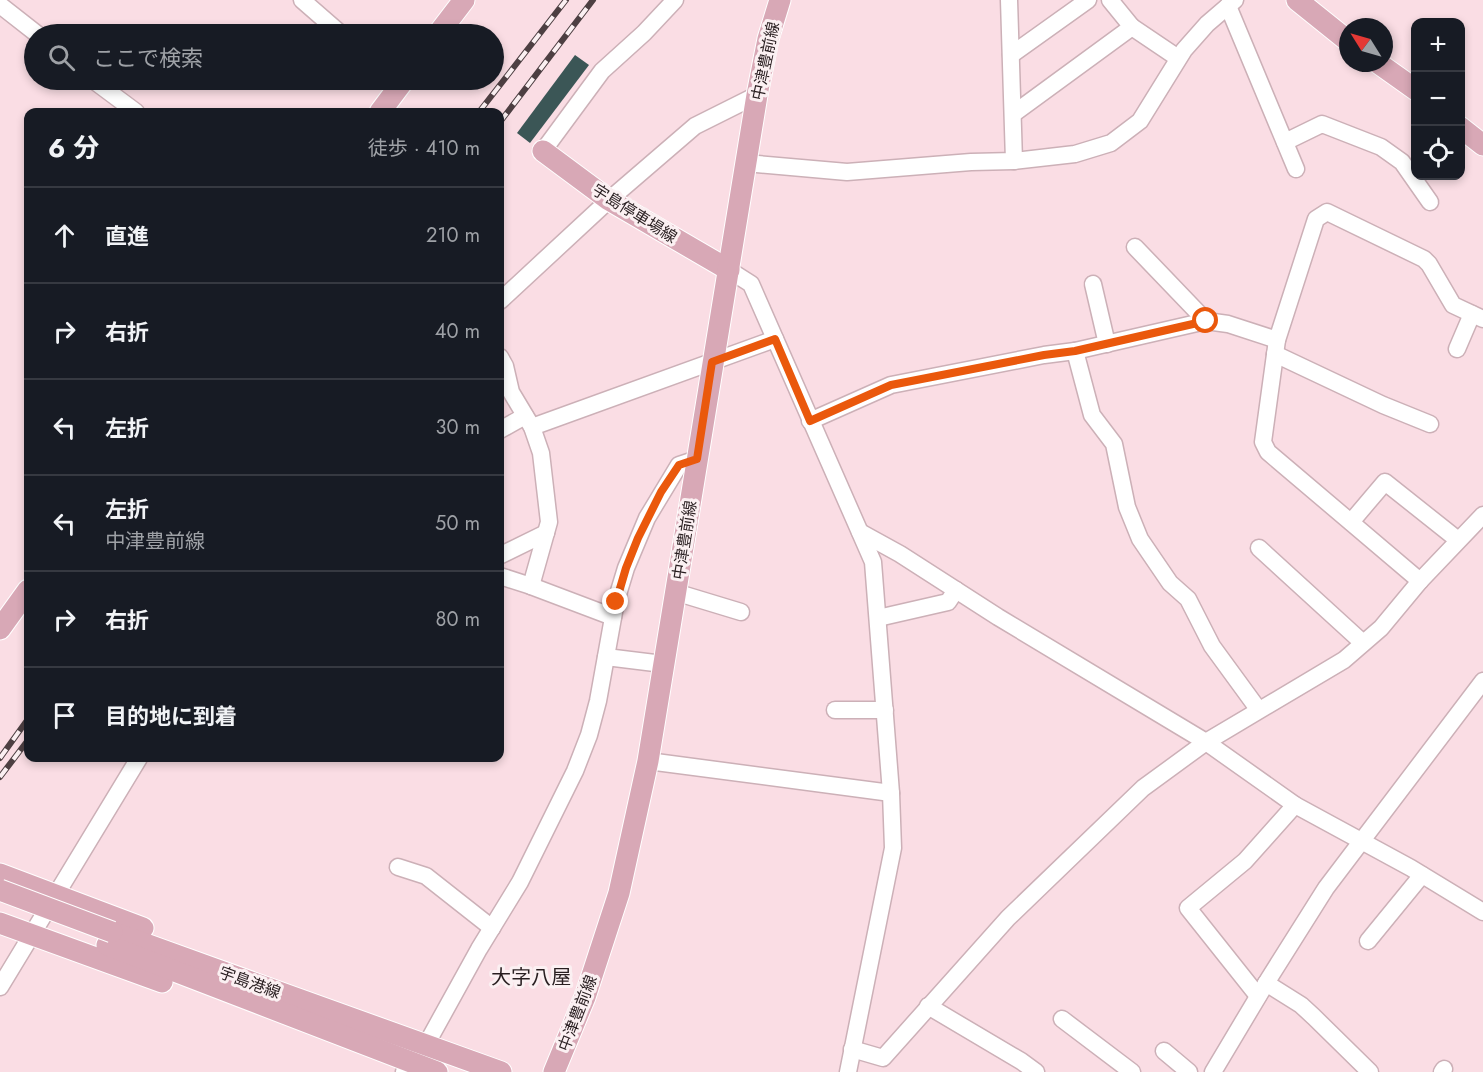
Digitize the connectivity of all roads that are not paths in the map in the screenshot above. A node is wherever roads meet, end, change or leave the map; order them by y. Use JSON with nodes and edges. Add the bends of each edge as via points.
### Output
{"nodes":[{"id":1,"x":302,"y":0,"type":"edge"},
{"id":2,"x":464,"y":0,"type":"edge"},
{"id":3,"x":675,"y":0,"type":"edge"},
{"id":4,"x":780,"y":0,"type":"edge"},
{"id":5,"x":1010,"y":0,"type":"edge"},
{"id":6,"x":1088,"y":0,"type":"edge"},
{"id":7,"x":1110,"y":0,"type":"edge"},
{"id":8,"x":1297,"y":0,"type":"edge"},
{"id":9,"x":1231,"y":3,"type":"edge"},
{"id":10,"x":0,"y":5,"type":"edge"},
{"id":11,"x":24,"y":24,"type":"edge"},
{"id":12,"x":330,"y":24,"type":"edge"},
{"id":13,"x":446,"y":24,"type":"edge"},
{"id":14,"x":1132,"y":27,"type":"junction"},
{"id":15,"x":1339,"y":34,"type":"edge"},
{"id":16,"x":1011,"y":55,"type":"junction"},
{"id":17,"x":1178,"y":58,"type":"junction"},
{"id":18,"x":1391,"y":72,"type":"edge"},
{"id":19,"x":1411,"y":86,"type":"edge"},
{"id":20,"x":106,"y":90,"type":"edge"},
{"id":21,"x":393,"y":90,"type":"edge"},
{"id":22,"x":757,"y":95,"type":"junction"},
{"id":23,"x":131,"y":108,"type":"edge"},
{"id":24,"x":382,"y":108,"type":"edge"},
{"id":25,"x":1013,"y":114,"type":"junction"},
{"id":26,"x":1465,"y":130,"type":"edge"},
{"id":27,"x":1285,"y":142,"type":"junction"},
{"id":28,"x":1483,"y":145,"type":"edge"},
{"id":29,"x":543,"y":151,"type":"joint"},
{"id":30,"x":1014,"y":161,"type":"junction"},
{"id":31,"x":746,"y":163,"type":"junction"},
{"id":32,"x":1296,"y":169,"type":"dead end"},
{"id":33,"x":609,"y":200,"type":"junction"},
{"id":34,"x":1430,"y":202,"type":"dead end"},
{"id":35,"x":1135,"y":247,"type":"dead end"},
{"id":36,"x":729,"y":270,"type":"junction"},
{"id":37,"x":1093,"y":284,"type":"dead end"},
{"id":38,"x":504,"y":298,"type":"edge"},
{"id":39,"x":1477,"y":317,"type":"edge"},
{"id":40,"x":1206,"y":321,"type":"junction"},
{"id":41,"x":775,"y":339,"type":"junction"},
{"id":42,"x":1107,"y":344,"type":"junction"},
{"id":43,"x":1276,"y":347,"type":"junction"},
{"id":44,"x":1456,"y":349,"type":"dead end"},
{"id":45,"x":1075,"y":351,"type":"junction"},
{"id":46,"x":712,"y":362,"type":"junction"},
{"id":47,"x":504,"y":364,"type":"edge"},
{"id":48,"x":810,"y":421,"type":"junction"},
{"id":49,"x":528,"y":422,"type":"junction"},
{"id":50,"x":1431,"y":424,"type":"dead end"},
{"id":51,"x":504,"y":429,"type":"edge"},
{"id":52,"x":697,"y":459,"type":"junction"},
{"id":53,"x":1482,"y":517,"type":"edge"},
{"id":54,"x":1351,"y":522,"type":"junction"},
{"id":55,"x":860,"y":532,"type":"junction"},
{"id":56,"x":546,"y":533,"type":"junction"},
{"id":57,"x":1458,"y":540,"type":"junction"},
{"id":58,"x":1259,"y":548,"type":"dead end"},
{"id":59,"x":504,"y":554,"type":"edge"},
{"id":60,"x":504,"y":577,"type":"edge"},
{"id":61,"x":1420,"y":581,"type":"junction"},
{"id":62,"x":531,"y":586,"type":"junction"},
{"id":63,"x":956,"y":590,"type":"junction"},
{"id":64,"x":675,"y":592,"type":"junction"},
{"id":65,"x":24,"y":596,"type":"edge"},
{"id":66,"x":741,"y":612,"type":"dead end"},
{"id":67,"x":614,"y":617,"type":"junction"},
{"id":68,"x":878,"y":618,"type":"junction"},
{"id":69,"x":0,"y":629,"type":"edge"},
{"id":70,"x":1363,"y":643,"type":"junction"},
{"id":71,"x":606,"y":657,"type":"junction"},
{"id":72,"x":663,"y":664,"type":"junction"},
{"id":73,"x":1483,"y":681,"type":"edge"},
{"id":74,"x":1258,"y":709,"type":"junction"},
{"id":75,"x":835,"y":710,"type":"dead end"},
{"id":76,"x":885,"y":710,"type":"junction"},
{"id":77,"x":1206,"y":742,"type":"junction"},
{"id":78,"x":648,"y":761,"type":"junction"},
{"id":79,"x":137,"y":762,"type":"edge"},
{"id":80,"x":891,"y":793,"type":"junction"},
{"id":81,"x":1295,"y":805,"type":"junction"},
{"id":82,"x":1361,"y":841,"type":"junction"},
{"id":83,"x":398,"y":867,"type":"dead end"},
{"id":84,"x":0,"y":874,"type":"edge"},
{"id":85,"x":1422,"y":874,"type":"junction"},
{"id":86,"x":0,"y":891,"type":"edge"},
{"id":87,"x":55,"y":894,"type":"junction"},
{"id":88,"x":0,"y":906,"type":"edge"},
{"id":89,"x":1483,"y":912,"type":"edge"},
{"id":90,"x":0,"y":923,"type":"edge"},
{"id":91,"x":492,"y":928,"type":"junction"},
{"id":92,"x":31,"y":934,"type":"junction"},
{"id":93,"x":109,"y":939,"type":"junction"},
{"id":94,"x":1368,"y":941,"type":"dead end"},
{"id":95,"x":0,"y":987,"type":"edge"},
{"id":96,"x":1262,"y":989,"type":"junction"},
{"id":97,"x":928,"y":1006,"type":"junction"},
{"id":98,"x":320,"y":1017,"type":"junction"},
{"id":99,"x":1062,"y":1019,"type":"dead end"},
{"id":100,"x":426,"y":1045,"type":"junction"},
{"id":101,"x":852,"y":1049,"type":"junction"},
{"id":102,"x":1164,"y":1051,"type":"dead end"},
{"id":103,"x":407,"y":1067,"type":"edge"},
{"id":104,"x":437,"y":1072,"type":"edge"},
{"id":105,"x":501,"y":1072,"type":"edge"},
{"id":106,"x":554,"y":1072,"type":"edge"},
{"id":107,"x":848,"y":1072,"type":"edge"},
{"id":108,"x":1036,"y":1072,"type":"edge"},
{"id":109,"x":1132,"y":1072,"type":"edge"},
{"id":110,"x":1189,"y":1072,"type":"edge"},
{"id":111,"x":1213,"y":1072,"type":"edge"},
{"id":112,"x":1370,"y":1072,"type":"edge"}],
"edges":[{"from":1,"to":12,"type":"street"},
{"from":2,"to":13,"type":"main road"},
{"from":3,"to":29,"type":"street","via":[[602,71]]},
{"from":4,"to":22,"type":"main road","name":"中津豊前線"},
{"from":5,"to":16,"type":"street"},
{"from":6,"to":16,"type":"street"},
{"from":7,"to":14,"type":"street"},
{"from":8,"to":15,"type":"main road"},
{"from":9,"to":17,"type":"street"},
{"from":9,"to":27,"type":"street"},
{"from":10,"to":11,"type":"street"},
{"from":14,"to":17,"type":"street"},
{"from":14,"to":25,"type":"street"},
{"from":16,"to":25,"type":"street"},
{"from":17,"to":30,"type":"street","via":[[1140,120],[1111,143],[1075,154]]},
{"from":18,"to":19,"type":"main road"},
{"from":20,"to":23,"type":"street"},
{"from":21,"to":24,"type":"main road"},
{"from":22,"to":31,"type":"main road","name":"中津豊前線"},
{"from":22,"to":33,"type":"street","via":[[695,126]]},
{"from":25,"to":30,"type":"street"},
{"from":26,"to":28,"type":"main road"},
{"from":27,"to":32,"type":"street"},
{"from":27,"to":34,"type":"street","via":[[1323,124],[1381,147],[1402,162]]},
{"from":29,"to":33,"type":"main road","name":"宇島停車場線"},
{"from":30,"to":31,"type":"street","via":[[847,172]]},
{"from":31,"to":36,"type":"main road","name":"中津豊前線"},
{"from":33,"to":36,"type":"main road","name":"宇島停車場線"},
{"from":33,"to":38,"type":"street"},
{"from":35,"to":40,"type":"street"},
{"from":36,"to":41,"type":"street","via":[[751,284]]},
{"from":36,"to":46,"type":"main road","name":"中津豊前線"},
{"from":37,"to":42,"type":"street"},
{"from":39,"to":43,"type":"street","via":[[1453,305],[1424,259],[1327,212],[1316,219]]},
{"from":39,"to":44,"type":"street"},
{"from":40,"to":42,"type":"street"},
{"from":40,"to":43,"type":"street","via":[[1228,324]]},
{"from":41,"to":46,"type":"street"},
{"from":41,"to":48,"type":"street"},
{"from":42,"to":45,"type":"street"},
{"from":43,"to":50,"type":"street","via":[[1383,405]]},
{"from":43,"to":54,"type":"street","via":[[1263,442],[1269,452]]},
{"from":45,"to":48,"type":"street","via":[[891,385]]},
{"from":45,"to":74,"type":"street","via":[[1092,415],[1114,444],[1127,507],[1140,539],[1170,583],[1188,599],[1212,646]]},
{"from":46,"to":49,"type":"street"},
{"from":46,"to":52,"type":"main road","name":"中津豊前線"},
{"from":47,"to":49,"type":"street","via":[[511,392]]},
{"from":48,"to":55,"type":"street"},
{"from":49,"to":51,"type":"street"},
{"from":49,"to":56,"type":"street","via":[[542,453],[549,522]]},
{"from":52,"to":64,"type":"main road","name":"中津豊前線"},
{"from":52,"to":67,"type":"street","via":[[679,465],[647,518],[626,568]]},
{"from":53,"to":57,"type":"street"},
{"from":54,"to":57,"type":"street","via":[[1385,482]]},
{"from":54,"to":61,"type":"street"},
{"from":55,"to":63,"type":"street"},
{"from":55,"to":68,"type":"street","via":[[873,562]]},
{"from":56,"to":59,"type":"street"},
{"from":56,"to":62,"type":"street"},
{"from":57,"to":61,"type":"street"},
{"from":58,"to":70,"type":"street"},
{"from":60,"to":62,"type":"street"},
{"from":61,"to":70,"type":"street","via":[[1381,628]]},
{"from":62,"to":67,"type":"street"},
{"from":63,"to":68,"type":"street","via":[[948,602]]},
{"from":63,"to":77,"type":"street"},
{"from":64,"to":66,"type":"street"},
{"from":64,"to":72,"type":"main road","name":"中津豊前線"},
{"from":65,"to":69,"type":"main road"},
{"from":67,"to":71,"type":"street"},
{"from":68,"to":76,"type":"street"},
{"from":70,"to":74,"type":"street","via":[[1344,660]]},
{"from":71,"to":72,"type":"street"},
{"from":71,"to":91,"type":"street","via":[[589,735],[575,771],[520,882]]},
{"from":72,"to":78,"type":"main road","name":"中津豊前線"},
{"from":73,"to":82,"type":"street"},
{"from":74,"to":77,"type":"street"},
{"from":75,"to":76,"type":"street"},
{"from":76,"to":80,"type":"street"},
{"from":77,"to":81,"type":"street"},
{"from":77,"to":97,"type":"street","via":[[1134,796],[1008,918]]},
{"from":78,"to":80,"type":"street"},
{"from":78,"to":106,"type":"main road","name":"中津豊前線","via":[[619,893],[585,997]]},
{"from":79,"to":87,"type":"street"},
{"from":80,"to":101,"type":"street","via":[[893,848]]},
{"from":81,"to":82,"type":"street"},
{"from":81,"to":96,"type":"street","via":[[1245,861],[1188,908]]},
{"from":82,"to":85,"type":"street"},
{"from":82,"to":96,"type":"street"},
{"from":83,"to":91,"type":"street","via":[[426,876]]},
{"from":84,"to":87,"type":"main road"},
{"from":85,"to":89,"type":"street"},
{"from":85,"to":94,"type":"street"},
{"from":86,"to":93,"type":"main road","name":"宇島港線","bridge":true},
{"from":87,"to":92,"type":"street"},
{"from":87,"to":98,"type":"main road","via":[[259,972]]},
{"from":88,"to":93,"type":"main road","name":"宇島港線"},
{"from":90,"to":92,"type":"main road"},
{"from":91,"to":100,"type":"street"},
{"from":92,"to":95,"type":"street"},
{"from":92,"to":98,"type":"main road","via":[[244,1011]]},
{"from":93,"to":98,"type":"main road","name":"宇島港線"},
{"from":96,"to":111,"type":"street"},
{"from":96,"to":112,"type":"street","via":[[1314,1017]]},
{"from":97,"to":101,"type":"street","via":[[883,1058]]},
{"from":97,"to":108,"type":"street"},
{"from":98,"to":100,"type":"main road","name":"宇島港線"},
{"from":98,"to":103,"type":"main road","name":"宇島港線"},
{"from":99,"to":109,"type":"street"},
{"from":100,"to":103,"type":"street"},
{"from":100,"to":105,"type":"main road","name":"宇島港線"},
{"from":101,"to":107,"type":"street"},
{"from":102,"to":110,"type":"street"},
{"from":103,"to":104,"type":"main road","name":"宇島港線"}]}
